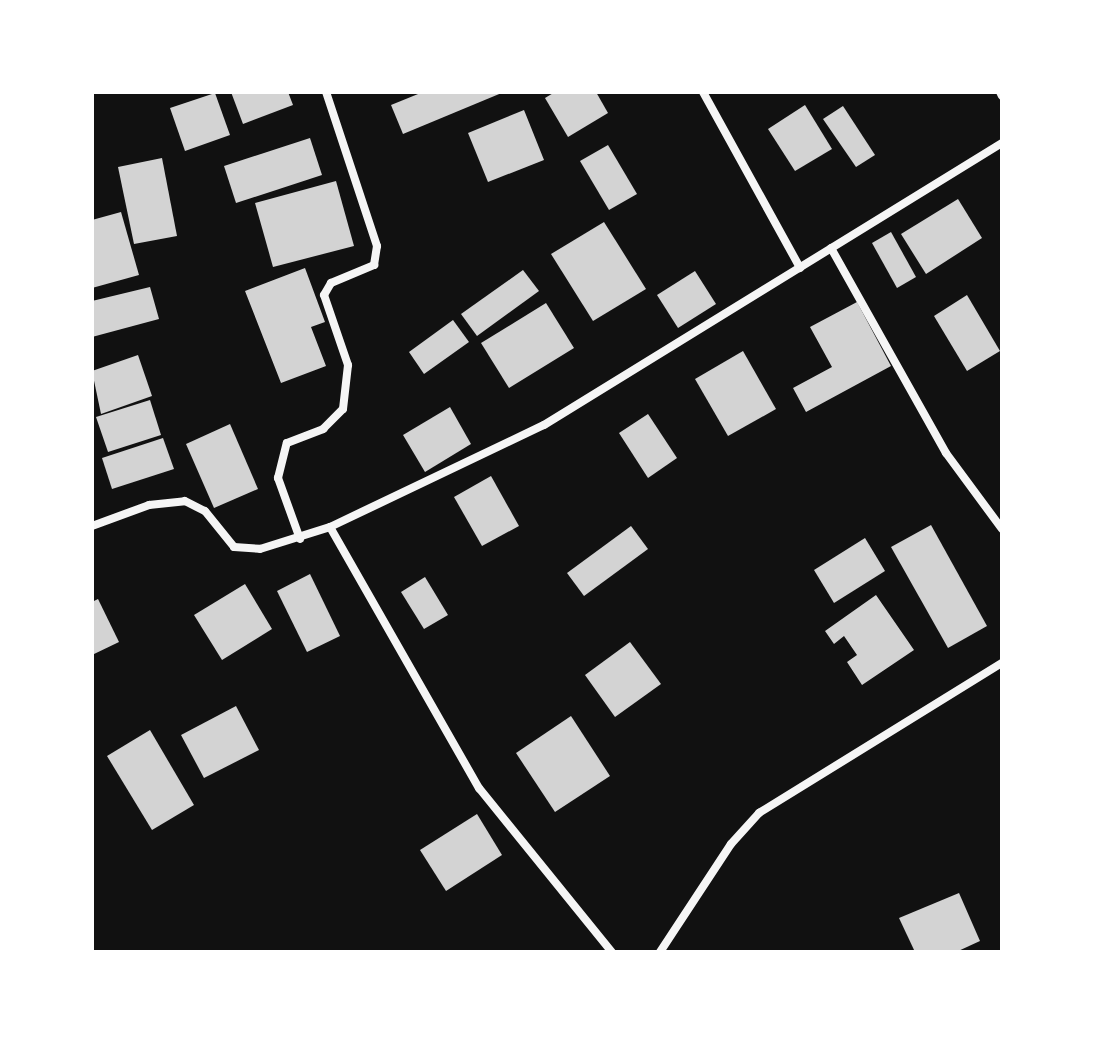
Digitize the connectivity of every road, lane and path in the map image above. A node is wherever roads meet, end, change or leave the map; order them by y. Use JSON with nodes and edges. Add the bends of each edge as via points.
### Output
{"nodes":[{"id":1,"x":326,"y":92,"type":"edge"},
{"id":2,"x":703,"y":92,"type":"edge"},
{"id":3,"x":1002,"y":143,"type":"edge"},
{"id":4,"x":831,"y":248,"type":"junction"},
{"id":5,"x":800,"y":268,"type":"junction"},
{"id":6,"x":92,"y":526,"type":"edge"},
{"id":7,"x":330,"y":527,"type":"junction"},
{"id":8,"x":1002,"y":529,"type":"edge"},
{"id":9,"x":300,"y":539,"type":"junction"},
{"id":10,"x":1002,"y":663,"type":"edge"},
{"id":11,"x":612,"y":952,"type":"edge"},
{"id":12,"x":660,"y":952,"type":"edge"}],
"edges":[{"from":1,"to":9,"type":"street","via":[[377,246],[374,265],[331,283],[324,295],[348,365],[343,409],[323,429],[287,443],[278,478]]},
{"from":2,"to":5,"type":"street"},
{"from":3,"to":4,"type":"street"},
{"from":4,"to":5,"type":"street"},
{"from":4,"to":8,"type":"street","via":[[946,453]]},
{"from":5,"to":7,"type":"street","via":[[544,425]]},
{"from":6,"to":9,"type":"street","via":[[149,505],[185,501],[205,511],[234,547],[260,549]]},
{"from":7,"to":9,"type":"street"},
{"from":7,"to":11,"type":"street","via":[[479,788]]},
{"from":10,"to":12,"type":"street","via":[[759,813],[731,844]]}]}
